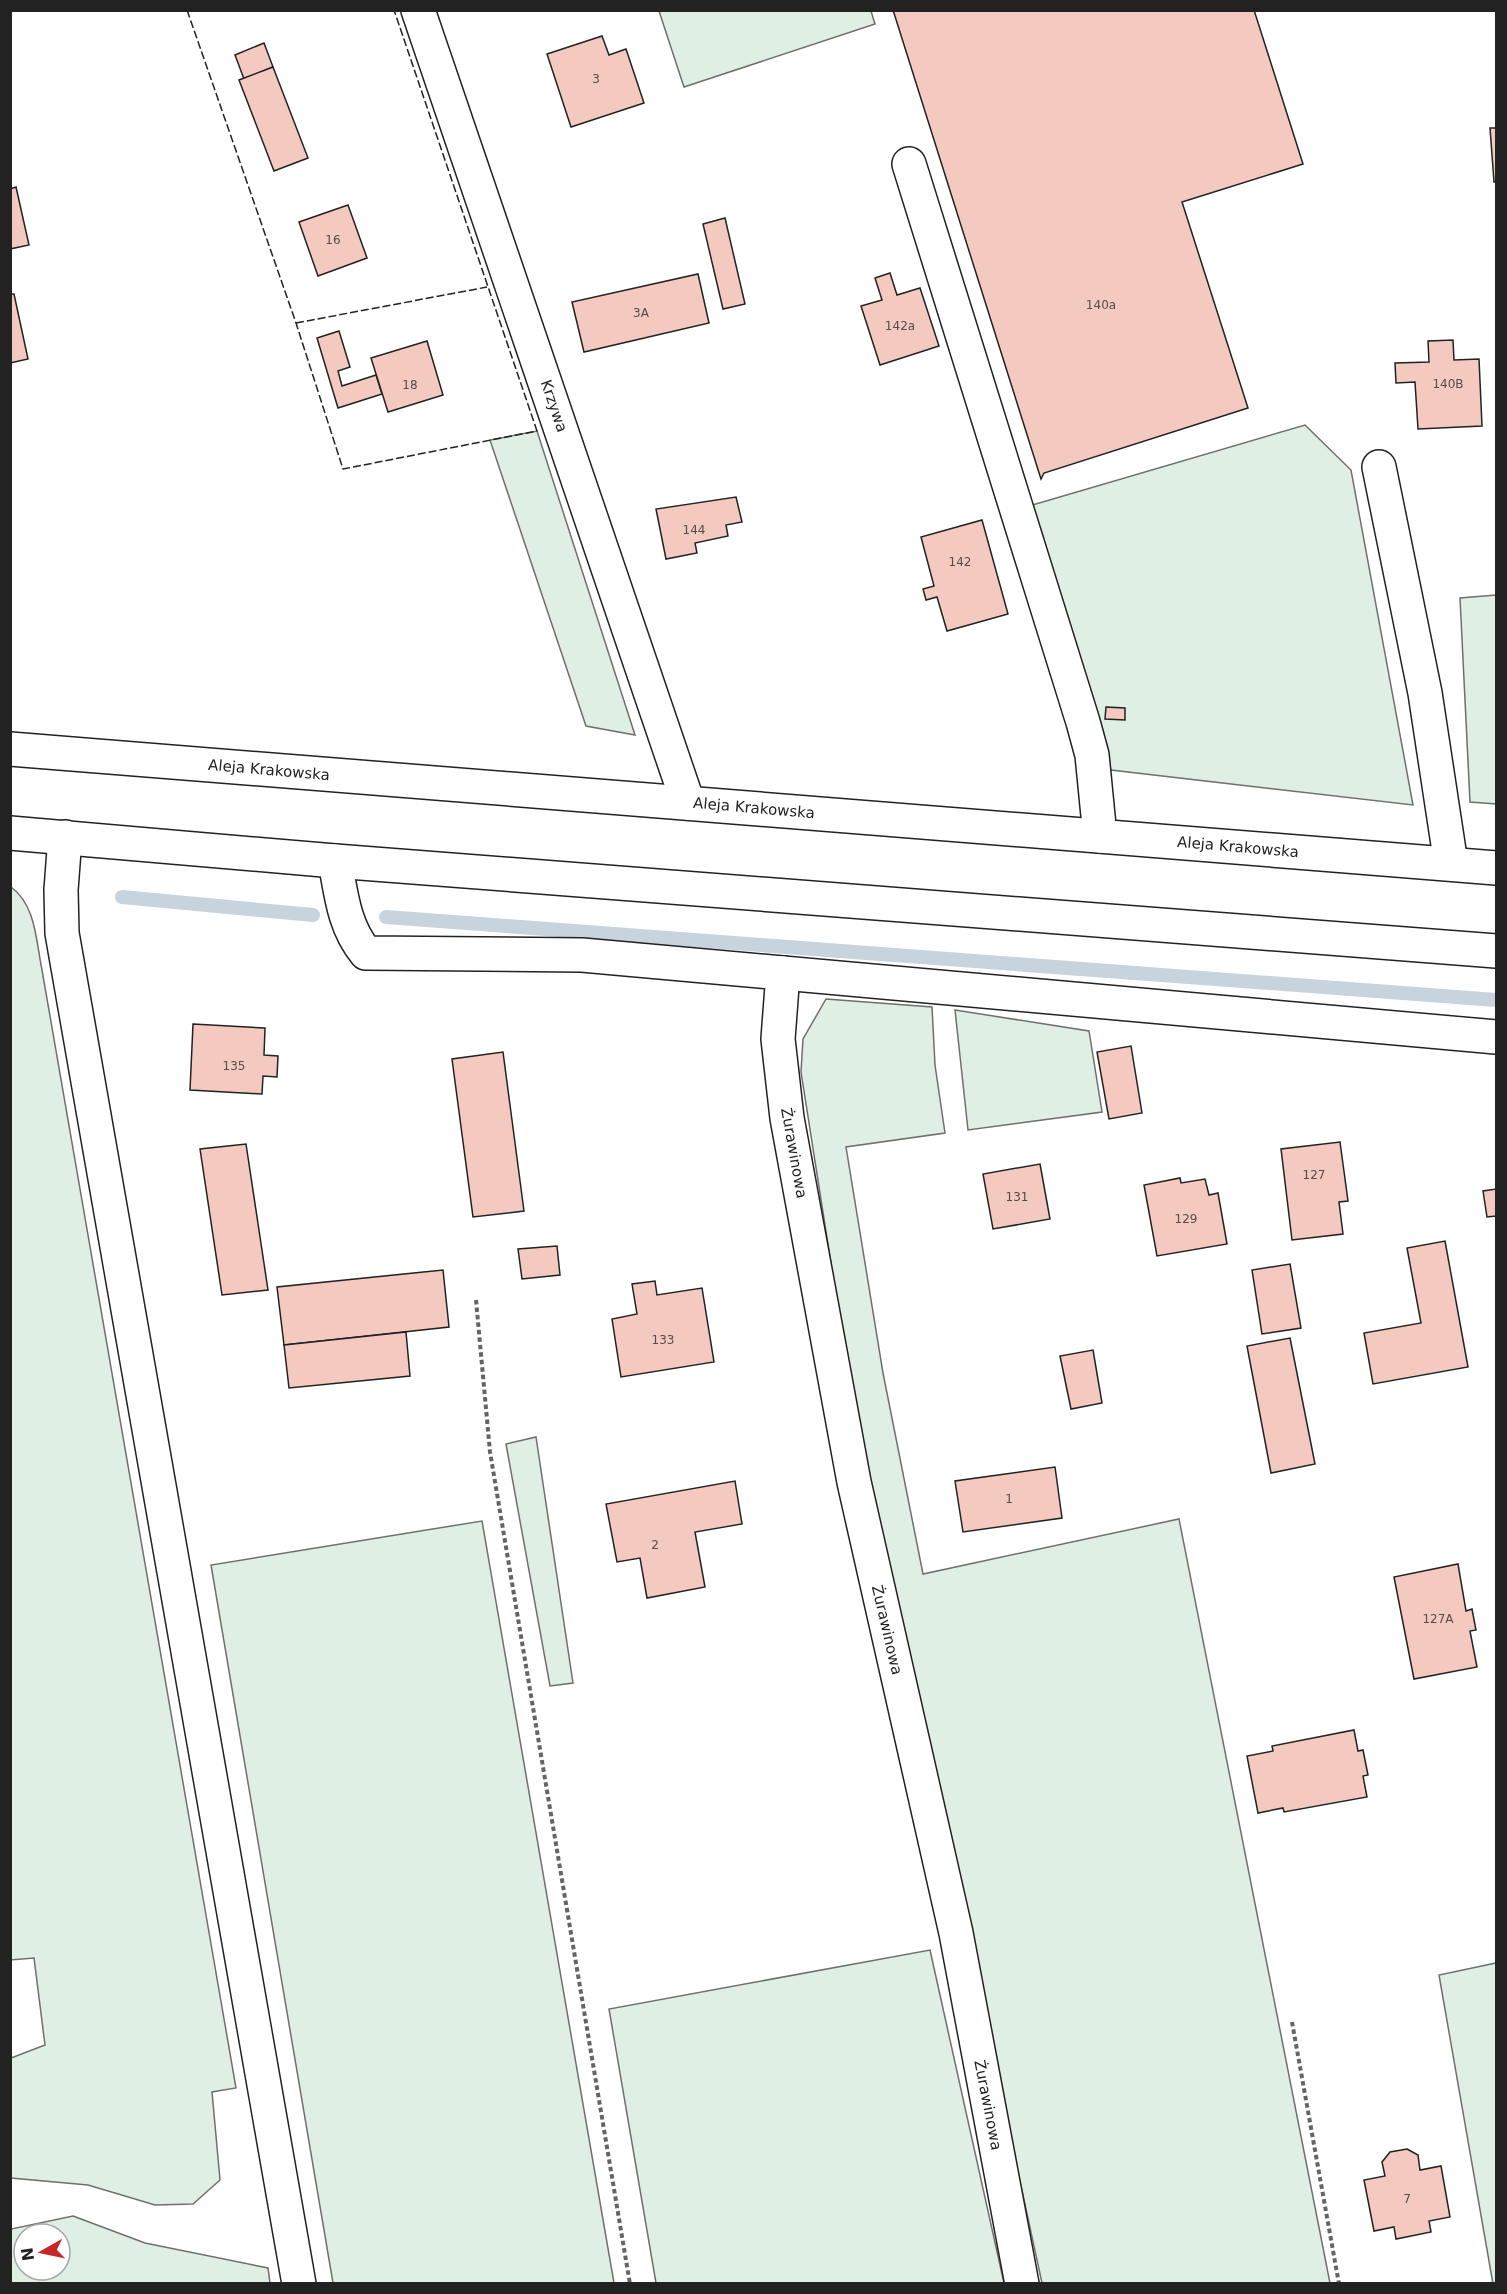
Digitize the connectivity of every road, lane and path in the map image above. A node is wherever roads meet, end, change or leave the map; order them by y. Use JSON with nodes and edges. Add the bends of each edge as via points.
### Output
{"nodes":[{"id":1,"x":418,"y":10,"type":"edge"},
{"id":2,"x":909,"y":164,"type":"dead end"},
{"id":3,"x":1379,"y":467,"type":"dead end"},
{"id":4,"x":10,"y":749,"type":"edge"},
{"id":5,"x":688,"y":803,"type":"junction"},
{"id":6,"x":10,"y":833,"type":"edge"},
{"id":7,"x":1100,"y":836,"type":"junction"},
{"id":8,"x":65,"y":837,"type":"junction"},
{"id":9,"x":335,"y":861,"type":"junction"},
{"id":10,"x":1451,"y":864,"type":"junction"},
{"id":11,"x":1497,"y":868,"type":"edge"},
{"id":12,"x":1497,"y":951,"type":"edge"},
{"id":13,"x":783,"y":974,"type":"junction"},
{"id":14,"x":1497,"y":1037,"type":"edge"},
{"id":15,"x":476,"y":1300,"type":"dead end"},
{"id":16,"x":1292,"y":2022,"type":"dead end"},
{"id":17,"x":299,"y":2283,"type":"edge"},
{"id":18,"x":630,"y":2283,"type":"edge"},
{"id":19,"x":1022,"y":2283,"type":"edge"},
{"id":20,"x":1339,"y":2283,"type":"edge"}],
"edges":[{"from":1,"to":5,"type":"street","name":"Krzywa"},
{"from":2,"to":7,"type":"street","via":[[1083,722],[1092,755]]},
{"from":3,"to":10,"type":"street","via":[[1425,693]]},
{"from":4,"to":5,"type":"street","name":"Aleja Krakowska"},
{"from":5,"to":7,"type":"street","name":"Aleja Krakowska"},
{"from":6,"to":8,"type":"street"},
{"from":7,"to":10,"type":"street","name":"Aleja Krakowska"},
{"from":8,"to":9,"type":"street"},
{"from":8,"to":17,"type":"street","via":[[62,933]]},
{"from":9,"to":12,"type":"street"},
{"from":9,"to":13,"type":"street","via":[[346,917],[354,939],[366,953],[582,955]]},
{"from":10,"to":11,"type":"street","name":"Aleja Krakowska"},
{"from":13,"to":14,"type":"street"},
{"from":13,"to":19,"type":"street","name":"Żurawinowa","via":[[778,1039],[789,1129],[854,1482],[956,1933]]},
{"from":15,"to":18,"type":"path","via":[[490,1452]]},
{"from":16,"to":20,"type":"path"}]}
